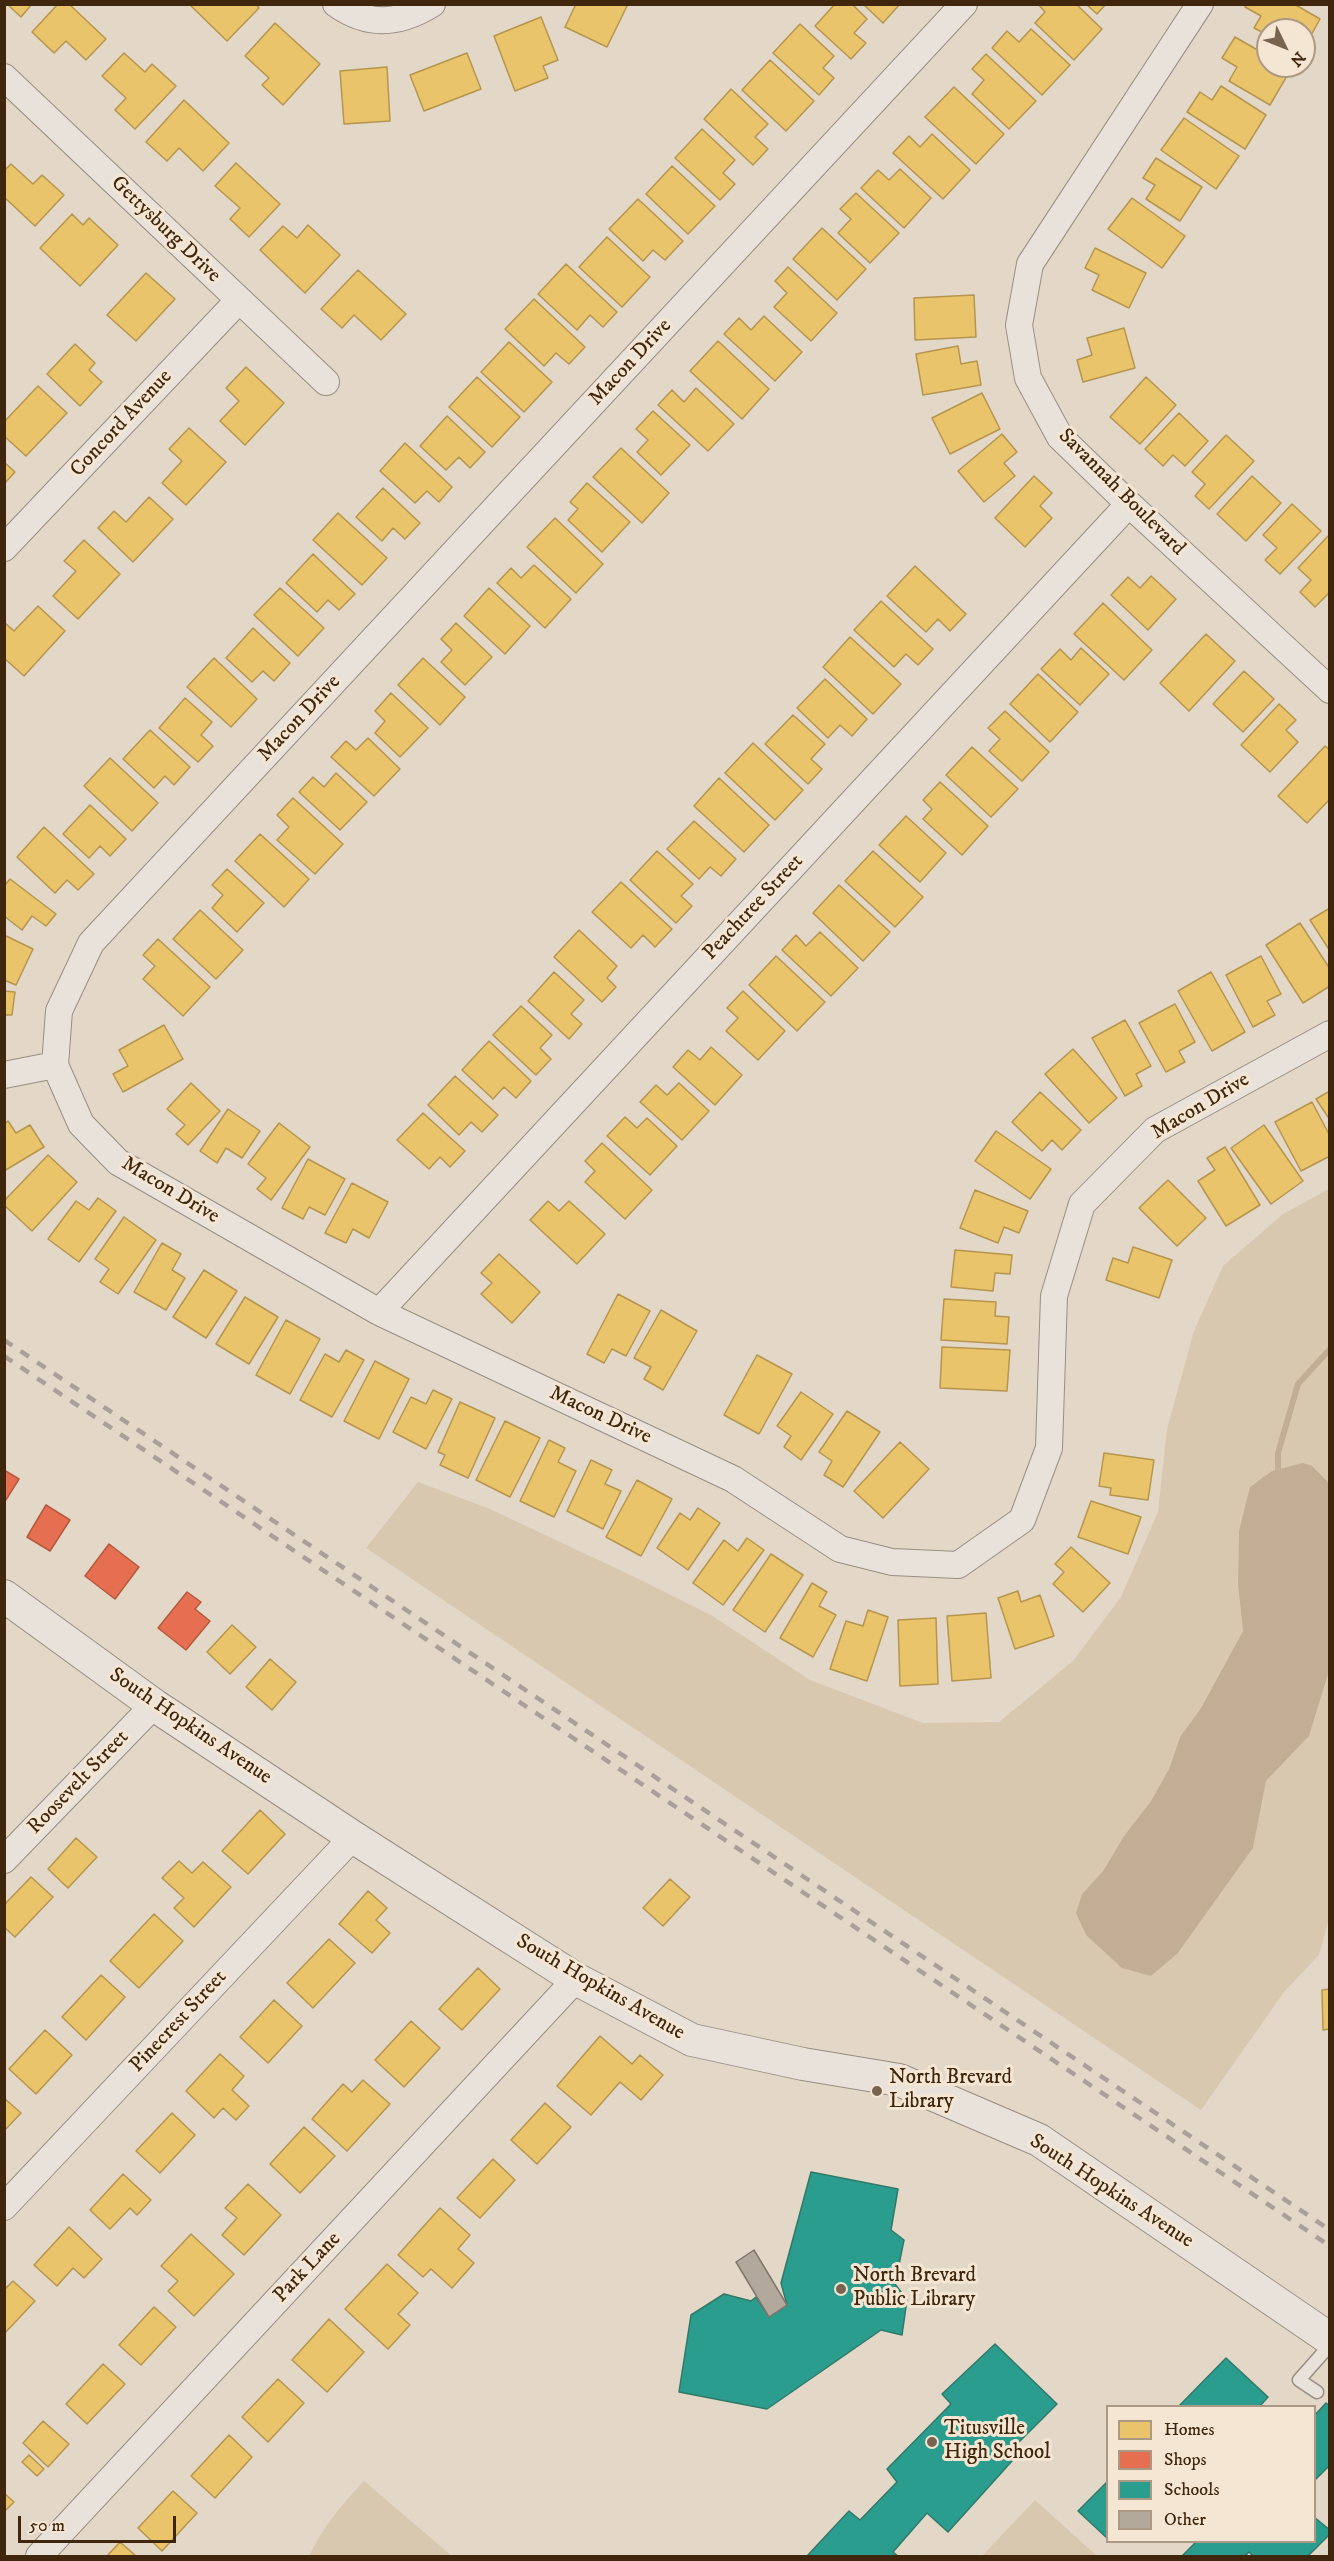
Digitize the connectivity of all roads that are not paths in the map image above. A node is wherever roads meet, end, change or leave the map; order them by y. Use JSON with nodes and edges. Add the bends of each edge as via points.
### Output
{"nodes":[{"id":1,"x":336,"y":4,"type":"edge"},
{"id":2,"x":432,"y":4,"type":"edge"},
{"id":3,"x":964,"y":4,"type":"edge"},
{"id":4,"x":1200,"y":4,"type":"edge"},
{"id":5,"x":4,"y":77,"type":"edge"},
{"id":6,"x":239,"y":300,"type":"junction"},
{"id":7,"x":326,"y":382,"type":"dead end"},
{"id":8,"x":1129,"y":504,"type":"junction"},
{"id":9,"x":4,"y":548,"type":"edge"},
{"id":10,"x":1329,"y":690,"type":"edge"},
{"id":11,"x":1329,"y":1034,"type":"edge"},
{"id":12,"x":55,"y":1065,"type":"junction"},
{"id":13,"x":4,"y":1075,"type":"edge"},
{"id":14,"x":379,"y":1312,"type":"junction"},
{"id":15,"x":4,"y":1596,"type":"edge"},
{"id":16,"x":154,"y":1705,"type":"junction"},
{"id":17,"x":353,"y":1837,"type":"junction"},
{"id":18,"x":4,"y":1860,"type":"edge"},
{"id":19,"x":576,"y":1979,"type":"junction"},
{"id":20,"x":4,"y":2207,"type":"edge"},
{"id":21,"x":1329,"y":2339,"type":"edge"},
{"id":22,"x":1329,"y":2345,"type":"edge"},
{"id":23,"x":1317,"y":2392,"type":"dead end"},
{"id":24,"x":39,"y":2556,"type":"edge"}],
"edges":[{"from":1,"to":2,"type":"street","via":[[350,14],[388,22],[419,13]]},
{"from":3,"to":12,"type":"street","name":"Macon Drive","via":[[92,943],[59,1011]]},
{"from":4,"to":8,"type":"street","name":"Savannah Boulevard","via":[[1030,264],[1019,325],[1028,378],[1060,437]]},
{"from":5,"to":6,"type":"street","name":"Gettysburg Drive"},
{"from":6,"to":7,"type":"street","name":"Gettysburg Drive"},
{"from":6,"to":9,"type":"street","name":"Concord Avenue"},
{"from":8,"to":10,"type":"street","name":"Savannah Boulevard"},
{"from":8,"to":14,"type":"street","name":"Peachtree Street"},
{"from":11,"to":14,"type":"street","name":"Macon Drive","via":[[1155,1130],[1082,1204],[1054,1296],[1049,1448],[1022,1520],[958,1565],[892,1562],[840,1549],[733,1479]]},
{"from":12,"to":13,"type":"street"},
{"from":12,"to":14,"type":"street","name":"Macon Drive","via":[[81,1124],[118,1162]]},
{"from":15,"to":16,"type":"street","name":"South Hopkins Avenue"},
{"from":16,"to":17,"type":"street","name":"South Hopkins Avenue"},
{"from":16,"to":18,"type":"street","name":"Roosevelt Street"},
{"from":17,"to":19,"type":"street","name":"South Hopkins Avenue"},
{"from":17,"to":20,"type":"street","name":"Pinecrest Street"},
{"from":19,"to":21,"type":"street","name":"South Hopkins Avenue","via":[[692,2040],[899,2080],[1039,2140]]},
{"from":19,"to":24,"type":"street","name":"Park Lane"},
{"from":22,"to":23,"type":"lane","via":[[1299,2380]]}]}
